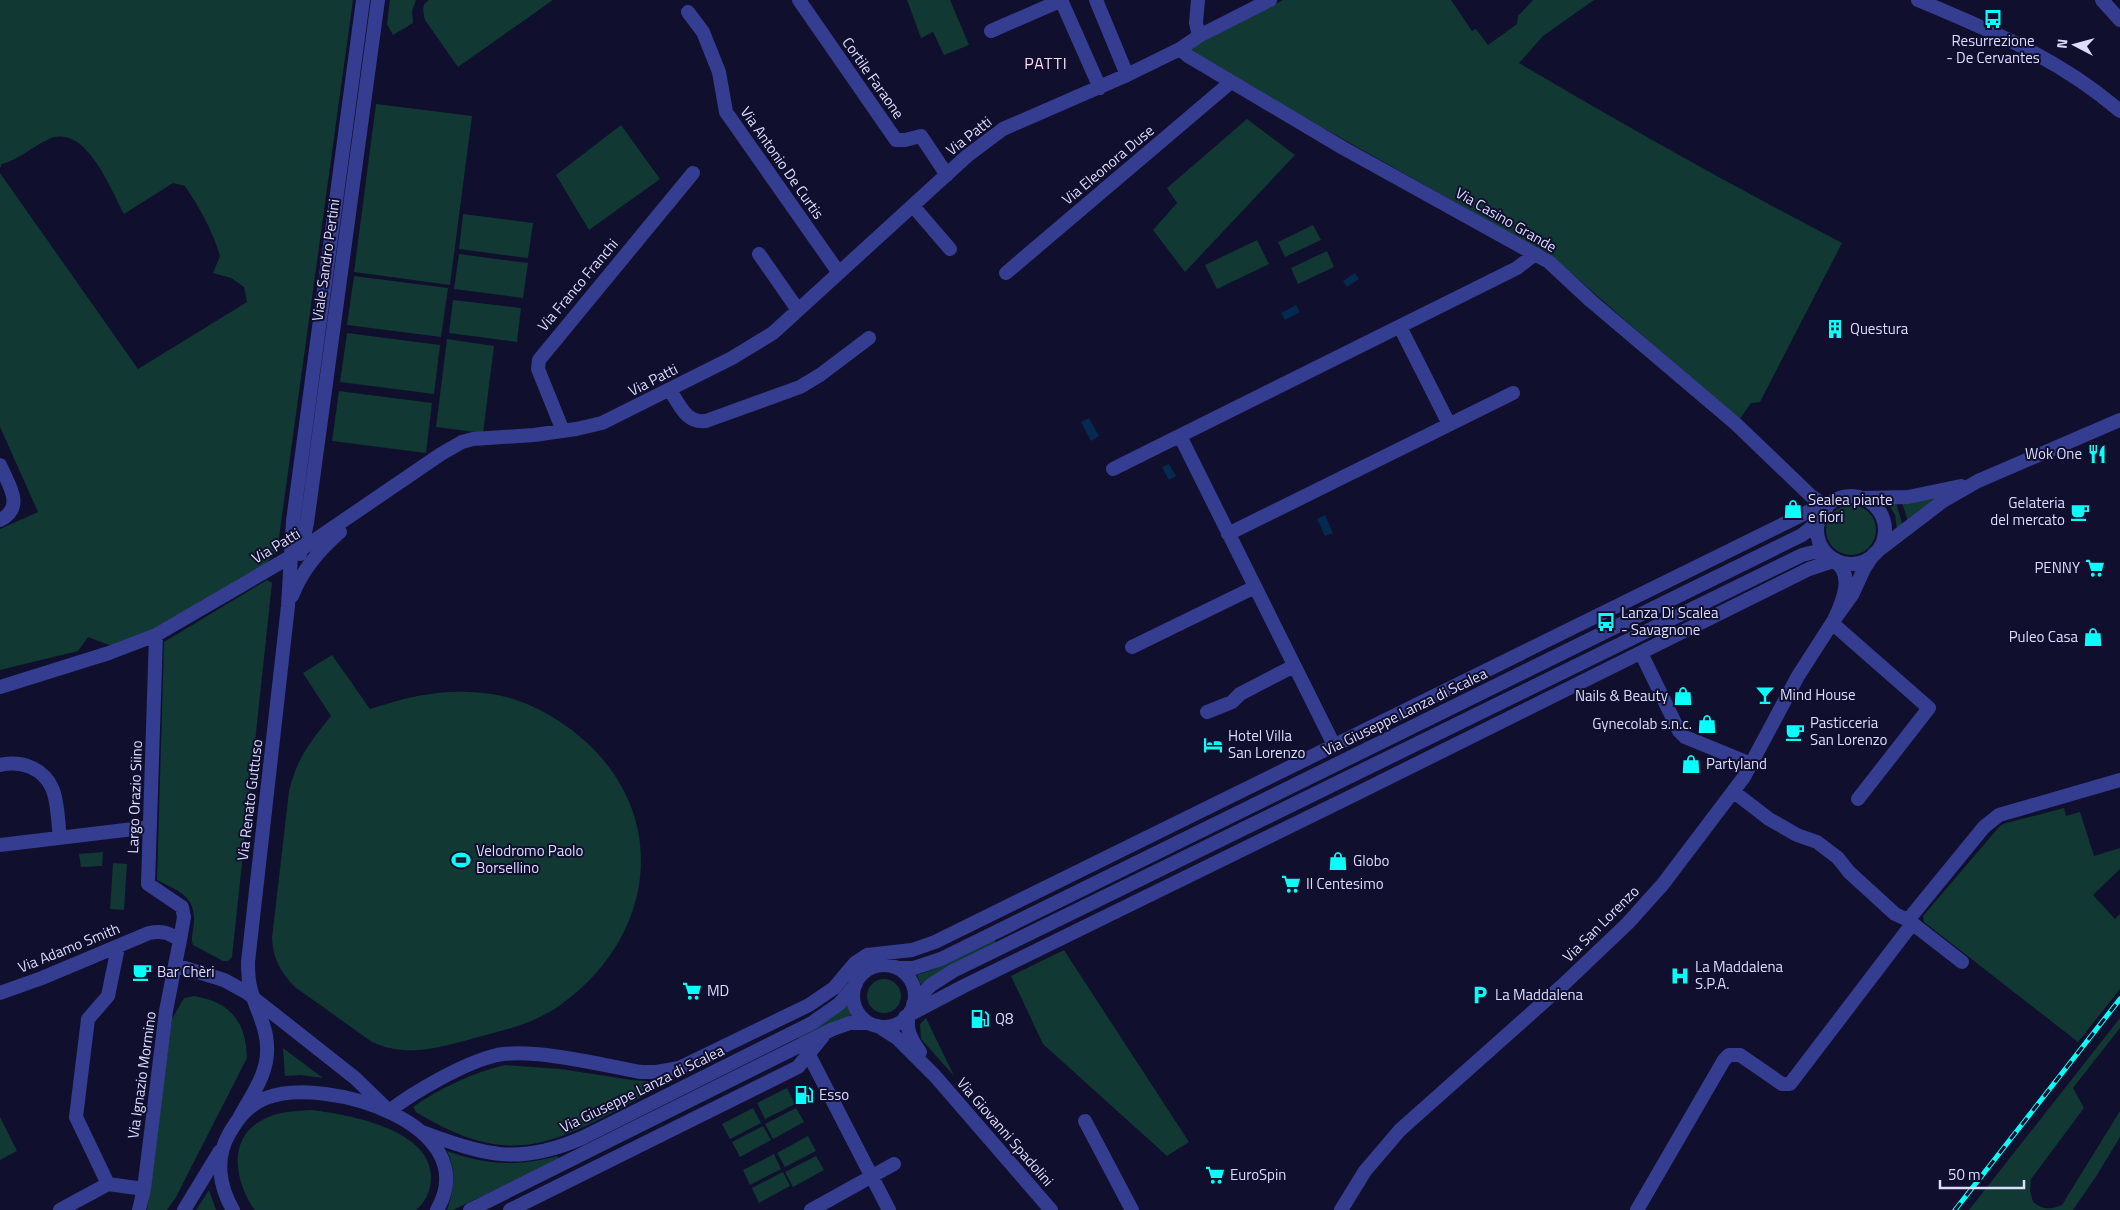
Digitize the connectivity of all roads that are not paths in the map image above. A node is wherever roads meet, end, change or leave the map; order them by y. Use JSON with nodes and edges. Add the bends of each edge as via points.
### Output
{"nodes":[{"id":1,"x":363,"y":0,"type":"edge"},
{"id":2,"x":378,"y":0,"type":"edge"},
{"id":3,"x":799,"y":0,"type":"edge"},
{"id":4,"x":1061,"y":0,"type":"edge"},
{"id":5,"x":1096,"y":0,"type":"edge"},
{"id":6,"x":1198,"y":0,"type":"edge"},
{"id":7,"x":1270,"y":0,"type":"edge"},
{"id":8,"x":1941,"y":0,"type":"edge"},
{"id":9,"x":2102,"y":0,"type":"edge"},
{"id":10,"x":1921,"y":1,"type":"edge"},
{"id":11,"x":688,"y":12,"type":"dead end"},
{"id":12,"x":2120,"y":20,"type":"edge"},
{"id":13,"x":991,"y":31,"type":"dead end"},
{"id":14,"x":1199,"y":36,"type":"junction"},
{"id":15,"x":1180,"y":49,"type":"junction"},
{"id":16,"x":1127,"y":75,"type":"junction"},
{"id":17,"x":1231,"y":82,"type":"junction"},
{"id":18,"x":1100,"y":88,"type":"junction"},
{"id":19,"x":2120,"y":110,"type":"edge"},
{"id":20,"x":693,"y":173,"type":"dead end"},
{"id":21,"x":947,"y":175,"type":"junction"},
{"id":22,"x":913,"y":206,"type":"junction"},
{"id":23,"x":950,"y":249,"type":"dead end"},
{"id":24,"x":760,"y":254,"type":"dead end"},
{"id":25,"x":1535,"y":254,"type":"junction"},
{"id":26,"x":839,"y":273,"type":"junction"},
{"id":27,"x":1006,"y":273,"type":"dead end"},
{"id":28,"x":798,"y":310,"type":"junction"},
{"id":29,"x":1400,"y":327,"type":"junction"},
{"id":30,"x":870,"y":338,"type":"dead end"},
{"id":31,"x":670,"y":390,"type":"junction"},
{"id":32,"x":1513,"y":393,"type":"dead end"},
{"id":33,"x":2120,"y":420,"type":"edge"},
{"id":34,"x":1449,"y":424,"type":"junction"},
{"id":35,"x":563,"y":431,"type":"junction"},
{"id":36,"x":1180,"y":436,"type":"junction"},
{"id":37,"x":0,"y":465,"type":"edge"},
{"id":38,"x":1114,"y":469,"type":"dead end"},
{"id":39,"x":407,"y":478,"type":"junction"},
{"id":40,"x":1978,"y":482,"type":"junction"},
{"id":41,"x":1860,"y":498,"type":"junction"},
{"id":42,"x":1823,"y":509,"type":"junction"},
{"id":43,"x":0,"y":520,"type":"edge"},
{"id":44,"x":307,"y":523,"type":"joint"},
{"id":45,"x":1228,"y":534,"type":"junction"},
{"id":46,"x":296,"y":553,"type":"junction"},
{"id":47,"x":1874,"y":554,"type":"junction"},
{"id":48,"x":1832,"y":559,"type":"junction"},
{"id":49,"x":1255,"y":587,"type":"junction"},
{"id":50,"x":289,"y":605,"type":"junction"},
{"id":51,"x":1833,"y":622,"type":"junction"},
{"id":52,"x":156,"y":635,"type":"junction"},
{"id":53,"x":1132,"y":647,"type":"dead end"},
{"id":54,"x":1641,"y":653,"type":"junction"},
{"id":55,"x":1294,"y":666,"type":"junction"},
{"id":56,"x":0,"y":687,"type":"edge"},
{"id":57,"x":1207,"y":712,"type":"dead end"},
{"id":58,"x":1334,"y":745,"type":"junction"},
{"id":59,"x":1751,"y":764,"type":"junction"},
{"id":60,"x":0,"y":765,"type":"edge"},
{"id":61,"x":2120,"y":780,"type":"edge"},
{"id":62,"x":1734,"y":792,"type":"junction"},
{"id":63,"x":1858,"y":799,"type":"dead end"},
{"id":64,"x":150,"y":827,"type":"junction"},
{"id":65,"x":60,"y":838,"type":"junction"},
{"id":66,"x":0,"y":845,"type":"edge"},
{"id":67,"x":1025,"y":897,"type":"junction"},
{"id":68,"x":1084,"y":908,"type":"junction"},
{"id":69,"x":1910,"y":922,"type":"junction"},
{"id":70,"x":180,"y":940,"type":"junction"},
{"id":71,"x":972,"y":944,"type":"junction"},
{"id":72,"x":249,"y":946,"type":"junction"},
{"id":73,"x":118,"y":947,"type":"junction"},
{"id":74,"x":1041,"y":948,"type":"junction"},
{"id":75,"x":1962,"y":962,"type":"dead end"},
{"id":76,"x":175,"y":965,"type":"junction"},
{"id":77,"x":897,"y":968,"type":"junction"},
{"id":78,"x":224,"y":980,"type":"junction"},
{"id":79,"x":856,"y":984,"type":"junction"},
{"id":80,"x":0,"y":993,"type":"edge"},
{"id":81,"x":253,"y":998,"type":"junction"},
{"id":82,"x":909,"y":1012,"type":"junction"},
{"id":83,"x":873,"y":1024,"type":"junction"},
{"id":84,"x":828,"y":1031,"type":"junction"},
{"id":85,"x":715,"y":1051,"type":"junction"},
{"id":86,"x":809,"y":1055,"type":"junction"},
{"id":87,"x":723,"y":1068,"type":"junction"},
{"id":88,"x":935,"y":1076,"type":"junction"},
{"id":89,"x":389,"y":1111,"type":"junction"},
{"id":90,"x":239,"y":1118,"type":"junction"},
{"id":91,"x":1085,"y":1121,"type":"dead end"},
{"id":92,"x":422,"y":1132,"type":"junction"},
{"id":93,"x":224,"y":1143,"type":"junction"},
{"id":94,"x":894,"y":1164,"type":"dead end"},
{"id":95,"x":871,"y":1178,"type":"junction"},
{"id":96,"x":108,"y":1184,"type":"junction"},
{"id":97,"x":144,"y":1189,"type":"junction"},
{"id":98,"x":60,"y":1210,"type":"edge"},
{"id":99,"x":139,"y":1210,"type":"edge"},
{"id":100,"x":184,"y":1210,"type":"edge"},
{"id":101,"x":233,"y":1210,"type":"edge"},
{"id":102,"x":436,"y":1210,"type":"edge"},
{"id":103,"x":470,"y":1210,"type":"edge"},
{"id":104,"x":510,"y":1210,"type":"edge"},
{"id":105,"x":811,"y":1210,"type":"edge"},
{"id":106,"x":889,"y":1210,"type":"edge"},
{"id":107,"x":1051,"y":1210,"type":"edge"},
{"id":108,"x":1132,"y":1210,"type":"edge"},
{"id":109,"x":1342,"y":1210,"type":"edge"},
{"id":110,"x":1637,"y":1210,"type":"edge"}],
"edges":[{"from":1,"to":46,"type":"street","name":"Viale Sandro Pertini","via":[[293,522]]},
{"from":2,"to":44,"type":"street","name":"Viale Sandro Pertini"},
{"from":3,"to":21,"type":"street","name":"Cortile Faraone","via":[[896,140],[921,136]]},
{"from":4,"to":13,"type":"street"},
{"from":4,"to":18,"type":"street"},
{"from":5,"to":16,"type":"street"},
{"from":6,"to":14,"type":"street","via":[[1196,23]]},
{"from":7,"to":14,"type":"street","name":"Via Patti"},
{"from":8,"to":10,"type":"street"},
{"from":9,"to":12,"type":"street"},
{"from":10,"to":19,"type":"street","via":[[2030,49],[2063,68]]},
{"from":11,"to":26,"type":"street","name":"Via Antonio De Curtis","via":[[703,32],[719,72],[726,112]]},
{"from":14,"to":15,"type":"street","name":"Via Patti"},
{"from":15,"to":16,"type":"street","name":"Via Patti"},
{"from":15,"to":17,"type":"street","name":"Via Casino Grande"},
{"from":16,"to":18,"type":"street","name":"Via Patti"},
{"from":17,"to":25,"type":"street","name":"Via Casino Grande"},
{"from":17,"to":27,"type":"street","name":"Via Eleonora Duse"},
{"from":18,"to":21,"type":"street","name":"Via Patti","via":[[1003,129]]},
{"from":20,"to":35,"type":"street","name":"Via Franco Franchi","via":[[539,360],[538,370]]},
{"from":21,"to":22,"type":"street","name":"Via Patti"},
{"from":22,"to":23,"type":"street"},
{"from":22,"to":26,"type":"street","name":"Via Patti"},
{"from":24,"to":28,"type":"street"},
{"from":25,"to":29,"type":"street","via":[[1517,268]]},
{"from":25,"to":42,"type":"street","name":"Via Casino Grande","via":[[1549,262],[1736,424]]},
{"from":26,"to":28,"type":"street","name":"Via Patti"},
{"from":28,"to":31,"type":"street","name":"Via Patti","via":[[773,333]]},
{"from":29,"to":34,"type":"street"},
{"from":29,"to":36,"type":"street"},
{"from":30,"to":31,"type":"street","via":[[800,386],[706,422],[690,418]]},
{"from":31,"to":35,"type":"street","name":"Via Patti","via":[[602,423]]},
{"from":32,"to":34,"type":"street"},
{"from":33,"to":40,"type":"street","name":"Via San Lorenzo"},
{"from":34,"to":45,"type":"street"},
{"from":35,"to":39,"type":"street","name":"Via Patti","via":[[462,442]]},
{"from":36,"to":38,"type":"street"},
{"from":36,"to":45,"type":"street"},
{"from":37,"to":43,"type":"street","via":[[14,498],[13,509]]},
{"from":39,"to":46,"type":"street","name":"Via Patti"},
{"from":39,"to":50,"type":"street","via":[[320,551],[301,575]]},
{"from":40,"to":41,"type":"street","name":"Via San Lorenzo","via":[[1908,497]]},
{"from":40,"to":47,"type":"street","name":"Via San Lorenzo","via":[[1934,506]]},
{"from":41,"to":42,"type":"street","via":[[1840,498]]},
{"from":41,"to":47,"type":"street","via":[[1871,503],[1883,518],[1882,543]]},
{"from":42,"to":48,"type":"street","via":[[1817,526],[1818,537]]},
{"from":42,"to":58,"type":"street","name":"Via Giuseppe Lanza di Scalea"},
{"from":42,"to":71,"type":"street","name":"Via Giuseppe Lanza di Scalea","via":[[1812,527],[1802,534]]},
{"from":44,"to":46,"type":"street","name":"Via Renato Guttuso"},
{"from":45,"to":49,"type":"street"},
{"from":46,"to":50,"type":"street","name":"Via Renato Guttuso"},
{"from":46,"to":52,"type":"street","name":"Via Patti"},
{"from":47,"to":48,"type":"street","via":[[1851,565]]},
{"from":47,"to":51,"type":"street","name":"Via San Lorenzo"},
{"from":48,"to":51,"type":"street","name":"Via San Lorenzo","via":[[1843,573],[1845,589]]},
{"from":48,"to":54,"type":"street"},
{"from":48,"to":68,"type":"street","via":[[1814,552],[1802,554]]},
{"from":49,"to":53,"type":"street"},
{"from":49,"to":55,"type":"street"},
{"from":50,"to":72,"type":"street","name":"Via Renato Guttuso"},
{"from":51,"to":59,"type":"street","name":"Via San Lorenzo","via":[[1798,676]]},
{"from":51,"to":63,"type":"street","via":[[1929,708]]},
{"from":52,"to":56,"type":"street","name":"Via Patti"},
{"from":52,"to":64,"type":"street","name":"Largo Orazio Siino"},
{"from":54,"to":59,"type":"street","via":[[1685,738]]},
{"from":54,"to":74,"type":"street"},
{"from":55,"to":57,"type":"street","via":[[1240,694],[1232,702]]},
{"from":55,"to":58,"type":"street"},
{"from":58,"to":67,"type":"street","name":"Via Giuseppe Lanza di Scalea"},
{"from":59,"to":62,"type":"street","name":"Via San Lorenzo"},
{"from":60,"to":65,"type":"street","via":[[21,763],[46,777],[53,789]]},
{"from":61,"to":69,"type":"street","via":[[1999,815],[1984,827]]},
{"from":62,"to":69,"type":"street","via":[[1784,829],[1817,842],[1895,914]]},
{"from":62,"to":109,"type":"street","name":"Via San Lorenzo","via":[[1646,905],[1400,1130],[1365,1171]]},
{"from":64,"to":65,"type":"street"},
{"from":64,"to":70,"type":"street","name":"Largo Orazio Siino","via":[[148,884],[182,907],[184,917]]},
{"from":65,"to":66,"type":"street"},
{"from":67,"to":71,"type":"street","name":"Via Giuseppe Lanza di Scalea"},
{"from":67,"to":85,"type":"street","name":"Via Giuseppe Lanza di Scalea","via":[[920,948],[876,953],[863,958],[854,963],[834,988],[818,999]]},
{"from":68,"to":74,"type":"street"},
{"from":68,"to":82,"type":"street","via":[[944,976],[924,990]]},
{"from":69,"to":75,"type":"street"},
{"from":69,"to":110,"type":"street","via":[[1790,1084],[1782,1084],[1740,1055],[1729,1055],[1724,1060]]},
{"from":70,"to":73,"type":"street","name":"Via Adamo Smith","via":[[159,931]]},
{"from":70,"to":76,"type":"street","name":"Via Ignazio Mormino"},
{"from":71,"to":77,"type":"street","name":"Via Giuseppe Lanza di Scalea","via":[[929,965]]},
{"from":72,"to":78,"type":"street","via":[[241,974],[231,981]]},
{"from":72,"to":81,"type":"street","name":"Via Renato Guttuso","via":[[248,978]]},
{"from":73,"to":80,"type":"street","name":"Via Adamo Smith"},
{"from":73,"to":96,"type":"street","via":[[108,996],[88,1019],[76,1117]]},
{"from":74,"to":82,"type":"street"},
{"from":76,"to":78,"type":"street"},
{"from":76,"to":97,"type":"street","name":"Via Ignazio Mormino"},
{"from":77,"to":79,"type":"street","via":[[887,965],[872,968]]},
{"from":77,"to":82,"type":"street","via":[[907,974],[913,984],[915,992]]},
{"from":78,"to":81,"type":"street"},
{"from":79,"to":83,"type":"street","via":[[853,998],[856,1008],[863,1019]]},
{"from":79,"to":87,"type":"street","name":"Via Giuseppe Lanza di Scalea","via":[[839,1004],[819,1019]]},
{"from":81,"to":89,"type":"street","via":[[355,1078]]},
{"from":81,"to":90,"type":"street","name":"Via Renato Guttuso","via":[[268,1044],[267,1054],[260,1079]]},
{"from":82,"to":83,"type":"street","via":[[895,1024]]},
{"from":82,"to":88,"type":"street","name":"Via Giovanni Spadolini","via":[[909,1036]]},
{"from":83,"to":84,"type":"street","name":"Via Giuseppe Lanza di Scalea","via":[[846,1024]]},
{"from":83,"to":88,"type":"street","name":"Via Giovanni Spadolini","via":[[897,1038]]},
{"from":84,"to":86,"type":"street"},
{"from":84,"to":103,"type":"street","name":"Via Giuseppe Lanza di Scalea"},
{"from":85,"to":87,"type":"street"},
{"from":85,"to":89,"type":"street","name":"Via Giuseppe Lanza di Scalea","via":[[679,1068],[658,1072],[538,1055],[497,1055],[433,1082]]},
{"from":86,"to":95,"type":"street"},
{"from":86,"to":104,"type":"street","via":[[789,1072]]},
{"from":87,"to":92,"type":"street","name":"Via Giuseppe Lanza di Scalea","via":[[582,1138],[535,1154],[502,1156],[486,1153]]},
{"from":88,"to":107,"type":"street","name":"Via Giovanni Spadolini"},
{"from":89,"to":90,"type":"street","via":[[343,1097],[296,1093],[266,1098]]},
{"from":89,"to":92,"type":"street"},
{"from":90,"to":93,"type":"street","name":"Via Renato Guttuso"},
{"from":91,"to":108,"type":"street"},
{"from":92,"to":102,"type":"street","via":[[437,1149],[445,1172],[444,1192]]},
{"from":93,"to":100,"type":"street"},
{"from":93,"to":101,"type":"street","via":[[221,1181]]},
{"from":94,"to":95,"type":"street"},
{"from":95,"to":105,"type":"street"},
{"from":95,"to":106,"type":"street"},
{"from":96,"to":97,"type":"street"},
{"from":96,"to":98,"type":"street"},
{"from":97,"to":99,"type":"street"}]}
